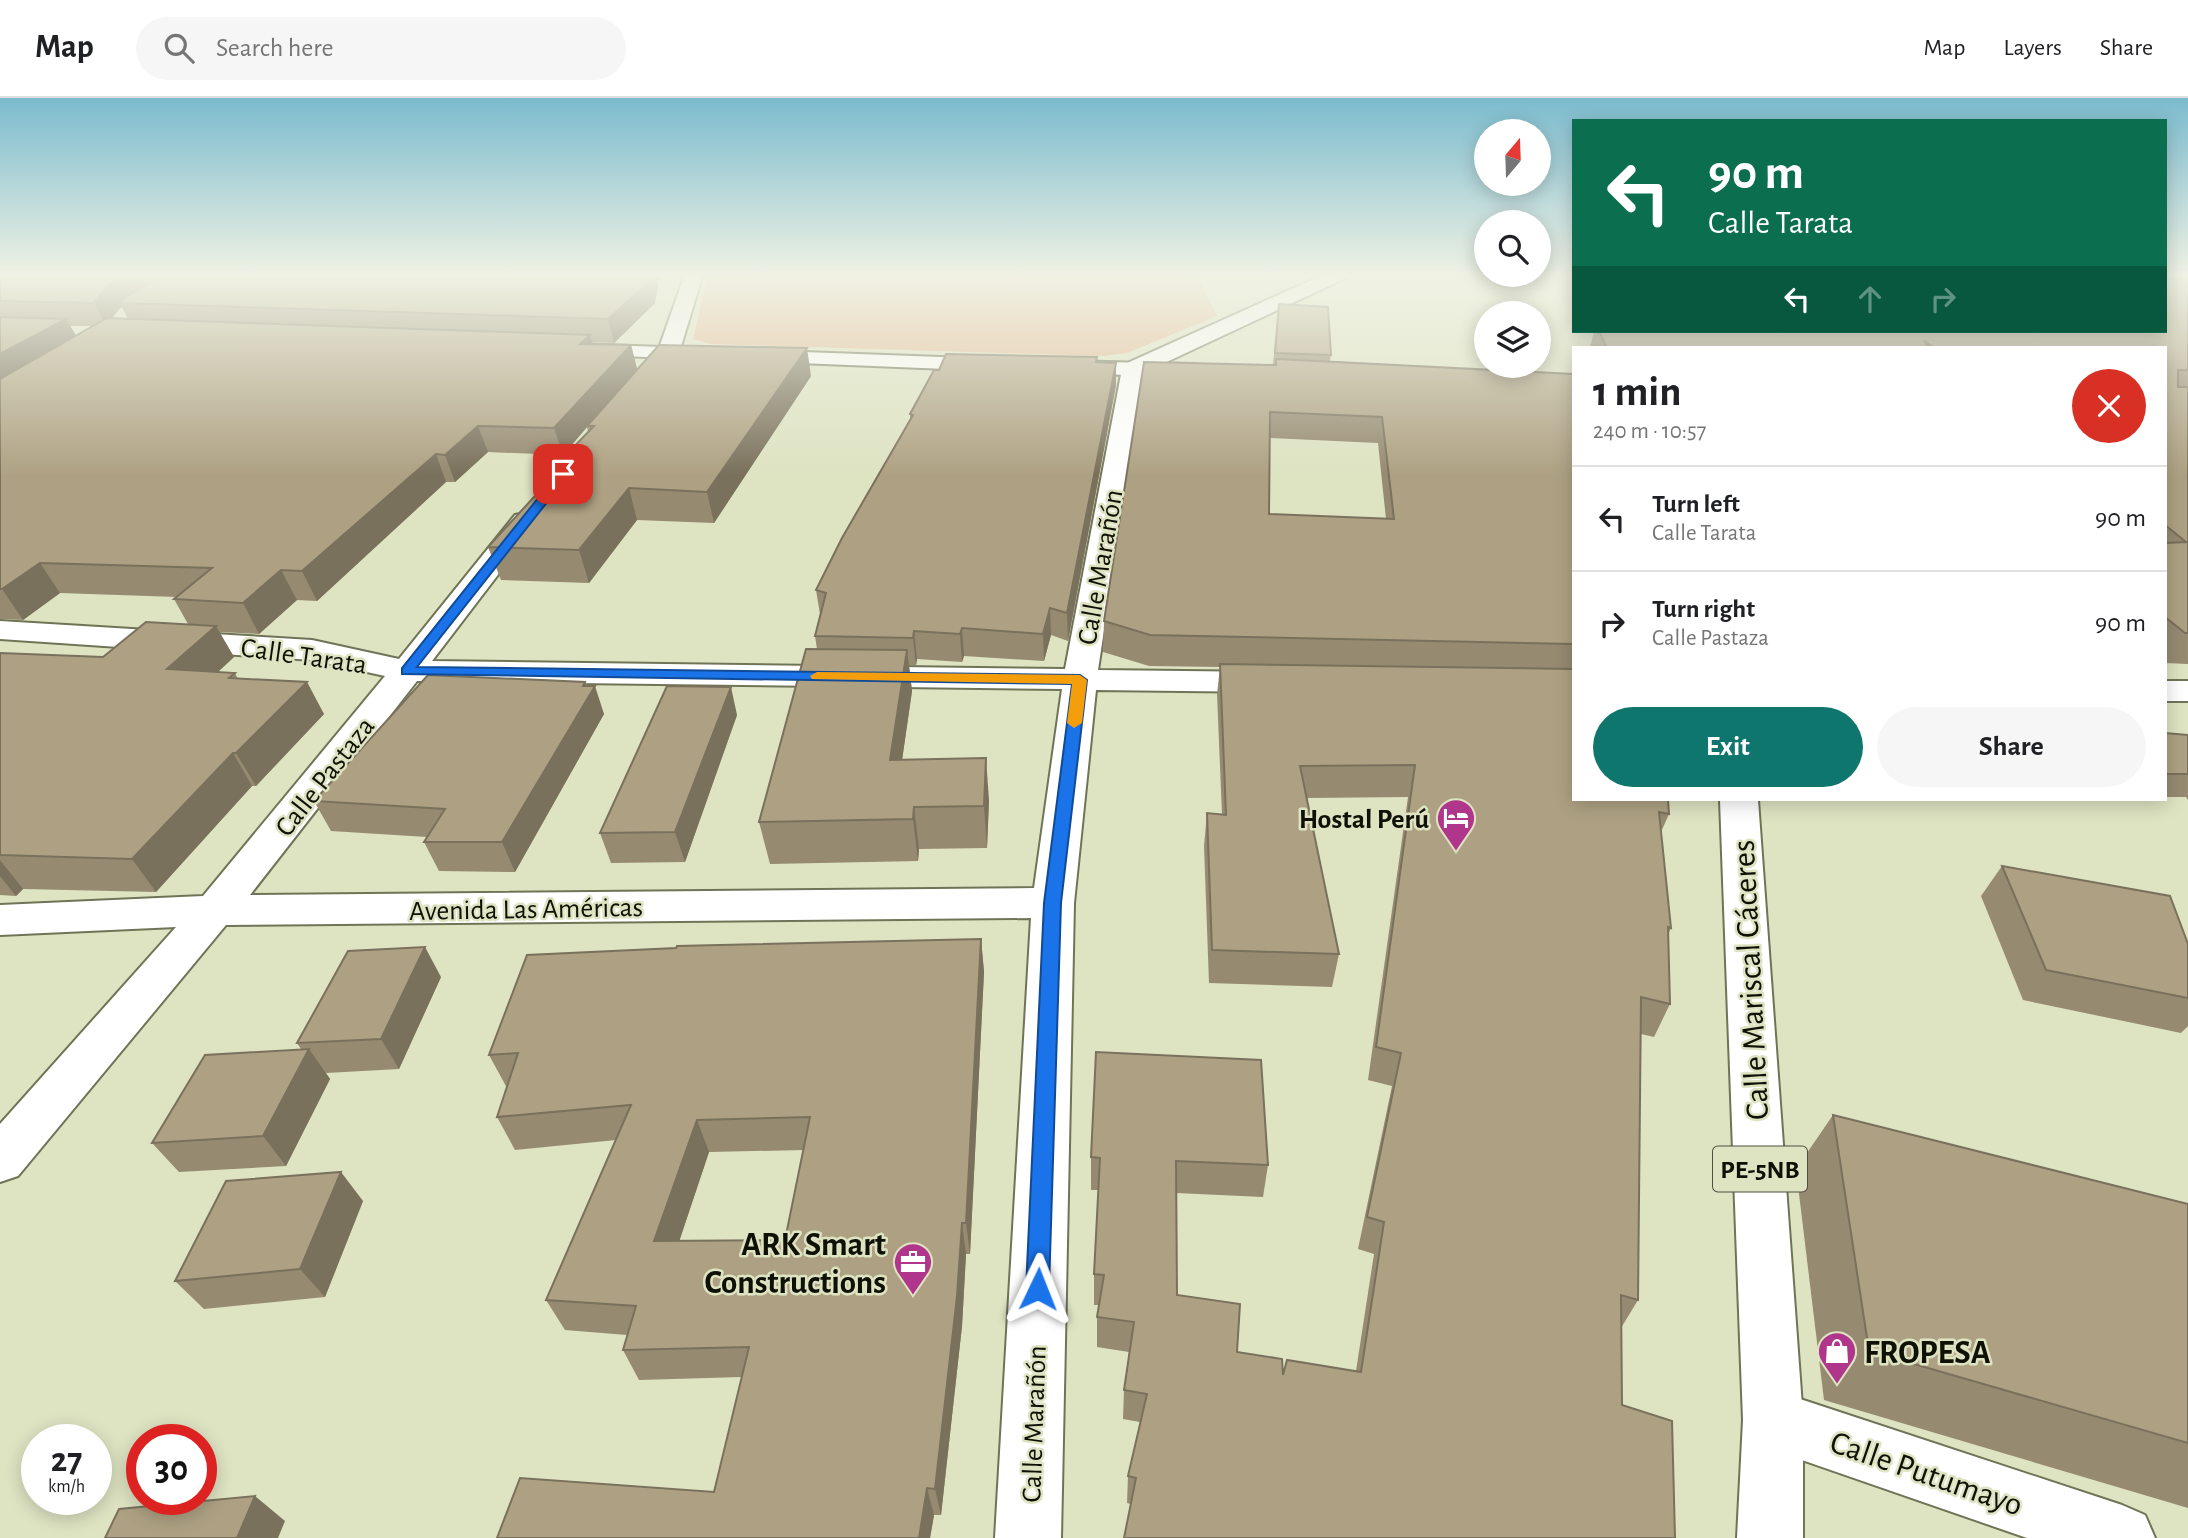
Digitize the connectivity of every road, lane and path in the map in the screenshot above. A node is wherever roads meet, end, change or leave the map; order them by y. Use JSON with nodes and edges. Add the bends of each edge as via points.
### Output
{"nodes":[{"id":1,"x":672,"y":341,"type":"edge"},
{"id":2,"x":1194,"y":341,"type":"edge"},
{"id":3,"x":557,"y":350,"type":"edge"},
{"id":4,"x":668,"y":354,"type":"junction"},
{"id":5,"x":1133,"y":369,"type":"junction"},
{"id":6,"x":1215,"y":372,"type":"edge"},
{"id":7,"x":615,"y":414,"type":"edge"},
{"id":8,"x":545,"y":495,"type":"edge"},
{"id":9,"x":0,"y":630,"type":"edge"},
{"id":10,"x":407,"y":671,"type":"junction"},
{"id":11,"x":1080,"y":680,"type":"junction"},
{"id":12,"x":1299,"y":683,"type":"edge"},
{"id":13,"x":2167,"y":691,"type":"edge"},
{"id":14,"x":2188,"y":691,"type":"edge"},
{"id":15,"x":1739,"y":801,"type":"edge"},
{"id":16,"x":1053,"y":903,"type":"junction"},
{"id":17,"x":215,"y":911,"type":"junction"},
{"id":18,"x":0,"y":920,"type":"edge"},
{"id":19,"x":0,"y":1160,"type":"edge"},
{"id":20,"x":1773,"y":1420,"type":"junction"},
{"id":21,"x":1028,"y":1538,"type":"edge"},
{"id":22,"x":1770,"y":1538,"type":"edge"},
{"id":23,"x":2122,"y":1538,"type":"edge"}],
"edges":[{"from":1,"to":4,"type":"main road"},
{"from":2,"to":5,"type":"main road"},
{"from":3,"to":4,"type":"main road"},
{"from":4,"to":5,"type":"main road"},
{"from":4,"to":7,"type":"main road"},
{"from":5,"to":6,"type":"main road"},
{"from":5,"to":11,"type":"main road","name":"Calle Marañón"},
{"from":8,"to":10,"type":"main road","name":"Calle Pastaza"},
{"from":9,"to":10,"type":"main road","name":"Calle Tarata","via":[[312,650]]},
{"from":10,"to":11,"type":"main road","name":"Calle Tarata"},
{"from":10,"to":17,"type":"main road","name":"Calle Pastaza"},
{"from":11,"to":12,"type":"main road","name":"Calle Tarata"},
{"from":11,"to":16,"type":"main road","name":"Calle Marañón"},
{"from":13,"to":14,"type":"main road"},
{"from":15,"to":20,"type":"main road","name":"Calle Mariscal Cáceres","number":"PE-5NB"},
{"from":16,"to":17,"type":"main road","name":"Avenida Las Américas"},
{"from":16,"to":21,"type":"main road","name":"Calle Marañón"},
{"from":17,"to":18,"type":"main road","name":"Avenida Las Américas"},
{"from":17,"to":19,"type":"main road","name":"Calle Pastaza"},
{"from":20,"to":22,"type":"main road","name":"Calle Mariscal Cáceres","number":"PE-5NB"},
{"from":20,"to":23,"type":"main road","name":"Calle Putumayo"}]}
